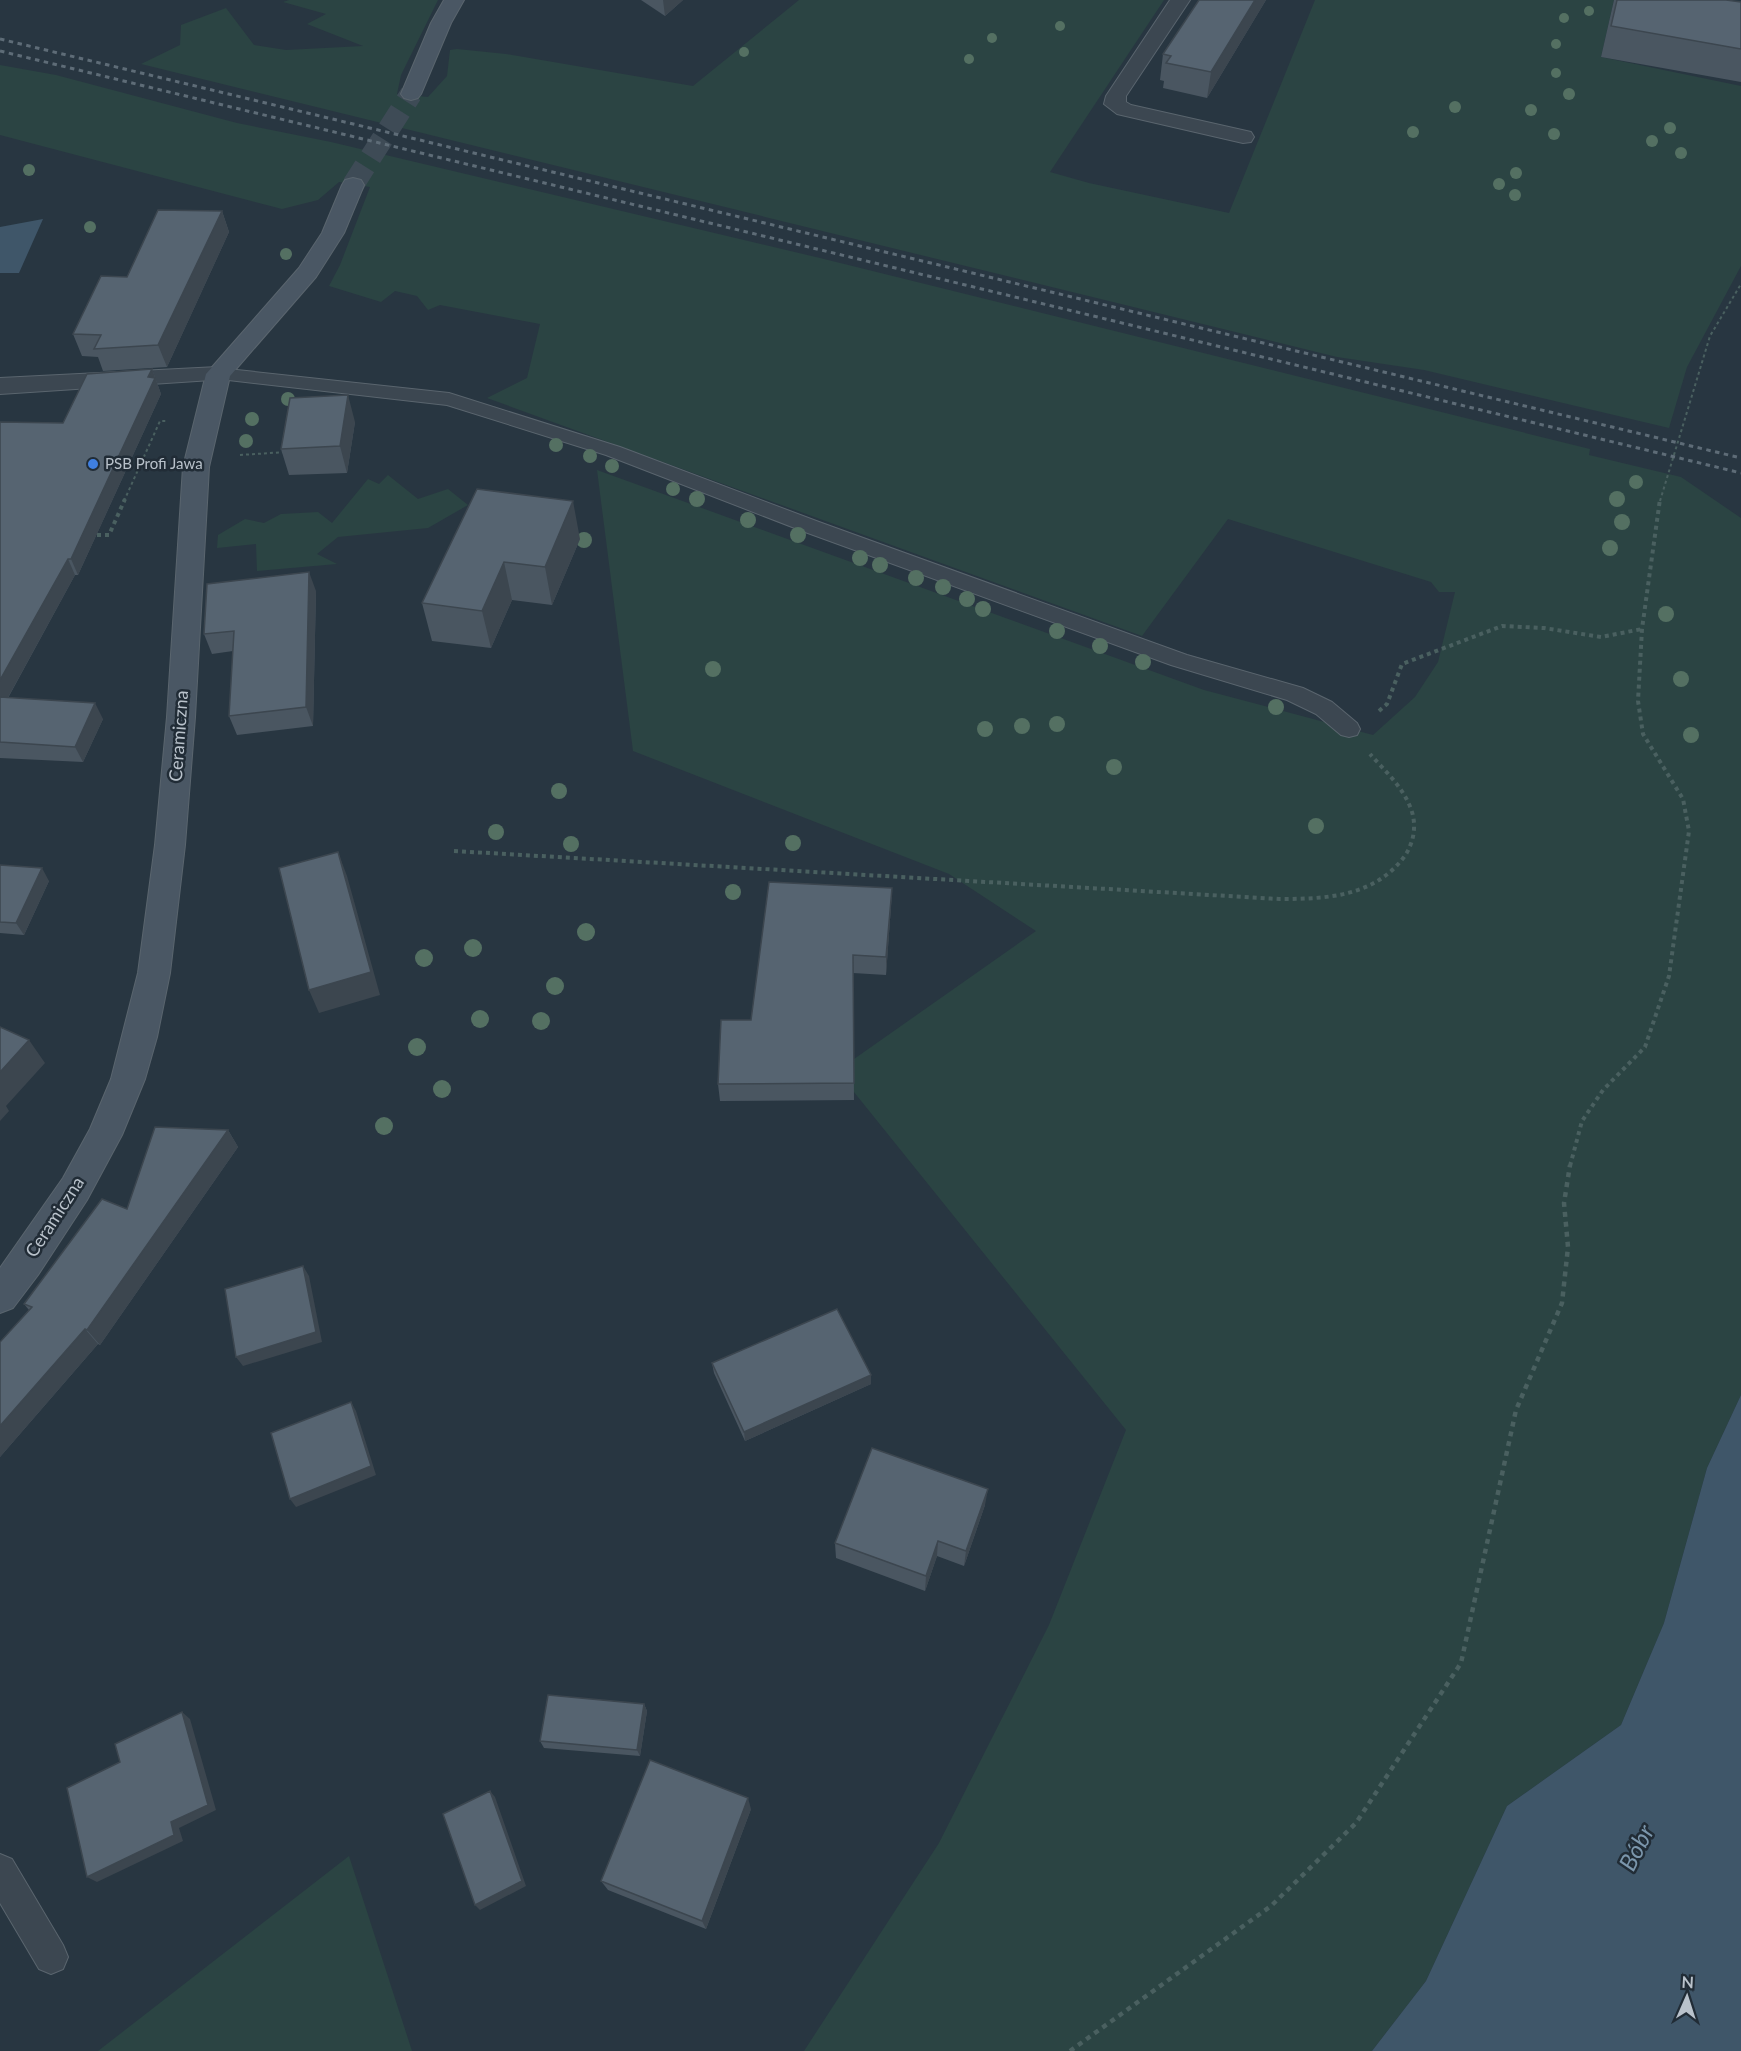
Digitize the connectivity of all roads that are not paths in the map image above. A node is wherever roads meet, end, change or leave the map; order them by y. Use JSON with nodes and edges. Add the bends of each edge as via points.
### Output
{"nodes":[{"id":1,"x":454,"y":0,"type":"edge"},
{"id":2,"x":1180,"y":0,"type":"edge"},
{"id":3,"x":411,"y":94,"type":"tunnel mouth"},
{"id":4,"x":1243,"y":137,"type":"dead end"},
{"id":5,"x":353,"y":185,"type":"tunnel mouth"},
{"id":6,"x":218,"y":374,"type":"junction"},
{"id":7,"x":0,"y":386,"type":"edge"},
{"id":8,"x":1349,"y":729,"type":"road end"},
{"id":9,"x":0,"y":1296,"type":"edge"},
{"id":10,"x":0,"y":1871,"type":"edge"},
{"id":11,"x":51,"y":1957,"type":"dead end"}],
"edges":[{"from":1,"to":3,"type":"street"},
{"from":2,"to":4,"type":"street","via":[[1116,96],[1115,104],[1124,110]]},
{"from":5,"to":6,"type":"street","name":"Ceramiczna","via":[[333,233],[308,272]]},
{"from":6,"to":7,"type":"street"},
{"from":6,"to":8,"type":"lane","via":[[449,399],[614,451],[1179,660],[1295,694],[1324,708]]},
{"from":6,"to":9,"type":"street","name":"Ceramiczna","via":[[196,467],[170,845],[154,973],[140,1037],[105,1135],[75,1189]]},
{"from":10,"to":11,"type":"lane"}]}
